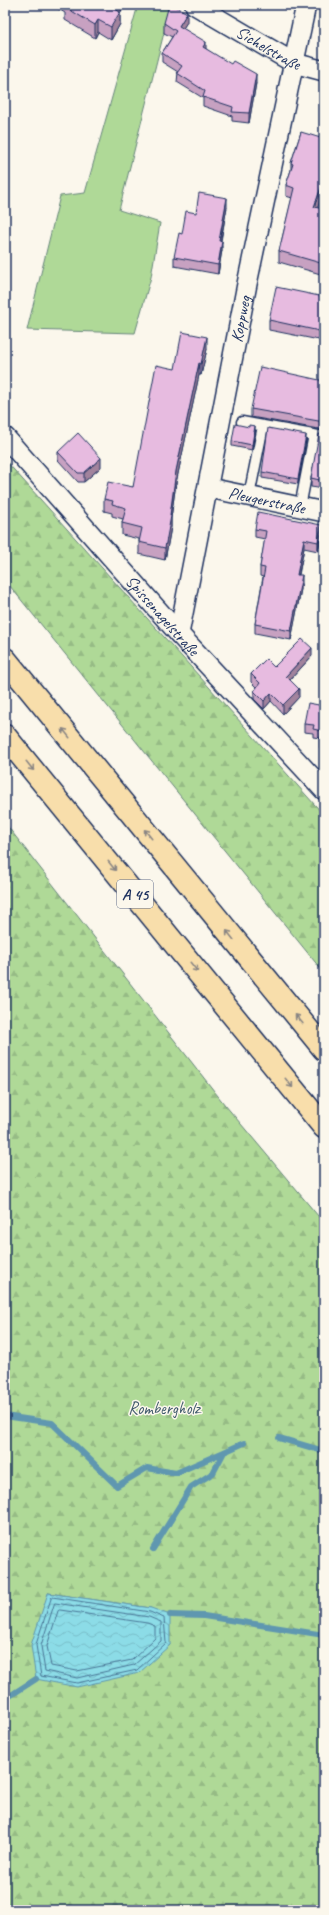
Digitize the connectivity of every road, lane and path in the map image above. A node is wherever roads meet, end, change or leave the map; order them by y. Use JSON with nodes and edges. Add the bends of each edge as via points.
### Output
{"nodes":[{"id":1,"x":195,"y":5,"type":"edge"},
{"id":2,"x":306,"y":5,"type":"edge"},
{"id":3,"x":294,"y":63,"type":"junction"},
{"id":4,"x":324,"y":71,"type":"edge"},
{"id":5,"x":242,"y":422,"type":"dead end"},
{"id":6,"x":263,"y":426,"type":"junction"},
{"id":7,"x":319,"y":436,"type":"edge"},
{"id":8,"x":5,"y":437,"type":"edge"},
{"id":9,"x":209,"y":488,"type":"junction"},
{"id":10,"x":249,"y":496,"type":"junction"},
{"id":11,"x":300,"y":507,"type":"junction"},
{"id":12,"x":324,"y":512,"type":"edge"},
{"id":13,"x":179,"y":634,"type":"junction"},
{"id":14,"x":5,"y":659,"type":"edge"},
{"id":15,"x":5,"y":736,"type":"edge"},
{"id":16,"x":324,"y":790,"type":"edge"},
{"id":17,"x":324,"y":1048,"type":"edge"},
{"id":18,"x":321,"y":1123,"type":"edge"}],
"edges":[{"from":1,"to":3,"type":"street","name":"Sichelstraße"},
{"from":2,"to":3,"type":"street","name":"Koppweg"},
{"from":3,"to":4,"type":"street","name":"Sichelstraße"},
{"from":3,"to":9,"type":"street","name":"Koppweg","via":[[247,284]]},
{"from":5,"to":6,"type":"lane"},
{"from":6,"to":7,"type":"lane"},
{"from":6,"to":10,"type":"lane"},
{"from":7,"to":11,"type":"lane"},
{"from":8,"to":13,"type":"street","name":"Spissenagelstraße"},
{"from":9,"to":10,"type":"street","name":"Pleugerstraße"},
{"from":9,"to":13,"type":"street","name":"Koppweg"},
{"from":10,"to":11,"type":"street","name":"Pleugerstraße"},
{"from":11,"to":12,"type":"street","name":"Pleugerstraße"},
{"from":13,"to":16,"type":"street","name":"Spissenagelstraße"},
{"from":17,"to":14,"type":"highway","number":"A 45","one_way":true},
{"from":15,"to":18,"type":"highway","number":"A 45","one_way":true}]}
